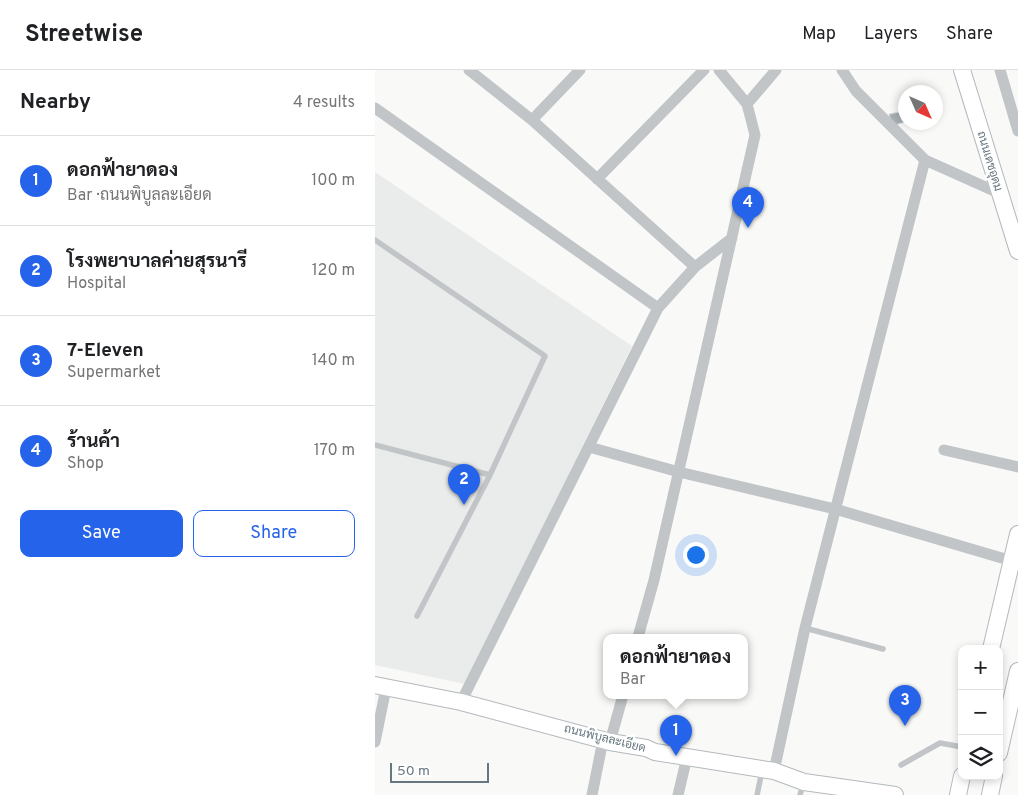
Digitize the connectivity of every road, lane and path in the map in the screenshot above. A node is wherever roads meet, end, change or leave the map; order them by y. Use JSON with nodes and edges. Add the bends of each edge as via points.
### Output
{"nodes":[{"id":1,"x":469,"y":70,"type":"edge"},
{"id":2,"x":581,"y":70,"type":"edge"},
{"id":3,"x":704,"y":70,"type":"edge"},
{"id":4,"x":719,"y":70,"type":"edge"},
{"id":5,"x":776,"y":70,"type":"edge"},
{"id":6,"x":842,"y":70,"type":"edge"},
{"id":7,"x":962,"y":70,"type":"edge"},
{"id":8,"x":999,"y":70,"type":"edge"},
{"id":9,"x":747,"y":104,"type":"junction"},
{"id":10,"x":375,"y":108,"type":"edge"},
{"id":11,"x":532,"y":120,"type":"junction"},
{"id":12,"x":1018,"y":131,"type":"edge"},
{"id":13,"x":925,"y":160,"type":"junction"},
{"id":14,"x":597,"y":179,"type":"junction"},
{"id":15,"x":1001,"y":194,"type":"junction"},
{"id":16,"x":732,"y":238,"type":"junction"},
{"id":17,"x":375,"y":240,"type":"edge"},
{"id":18,"x":1018,"y":251,"type":"edge"},
{"id":19,"x":695,"y":267,"type":"junction"},
{"id":20,"x":658,"y":308,"type":"junction"},
{"id":21,"x":375,"y":445,"type":"edge"},
{"id":22,"x":589,"y":447,"type":"junction"},
{"id":23,"x":944,"y":450,"type":"dead end"},
{"id":24,"x":1018,"y":467,"type":"edge"},
{"id":25,"x":679,"y":472,"type":"junction"},
{"id":26,"x":489,"y":475,"type":"junction"},
{"id":27,"x":835,"y":509,"type":"junction"},
{"id":28,"x":1018,"y":534,"type":"edge"},
{"id":29,"x":1015,"y":562,"type":"edge"},
{"id":30,"x":417,"y":616,"type":"dead end"},
{"id":31,"x":805,"y":628,"type":"junction"},
{"id":32,"x":639,"y":634,"type":"edge"},
{"id":33,"x":992,"y":645,"type":"edge"},
{"id":34,"x":883,"y":649,"type":"dead end"},
{"id":35,"x":1018,"y":671,"type":"edge"},
{"id":36,"x":380,"y":687,"type":"edge"},
{"id":37,"x":622,"y":699,"type":"edge"},
{"id":38,"x":461,"y":702,"type":"junction"},
{"id":39,"x":1003,"y":736,"type":"edge"},
{"id":40,"x":607,"y":741,"type":"junction"},
{"id":41,"x":375,"y":742,"type":"edge"},
{"id":42,"x":958,"y":746,"type":"edge"},
{"id":43,"x":687,"y":757,"type":"junction"},
{"id":44,"x":901,"y":765,"type":"dead end"},
{"id":45,"x":769,"y":770,"type":"junction"},
{"id":46,"x":961,"y":780,"type":"edge"},
{"id":47,"x":993,"y":780,"type":"edge"},
{"id":48,"x":802,"y":788,"type":"edge"},
{"id":49,"x":591,"y":795,"type":"edge"},
{"id":50,"x":678,"y":795,"type":"edge"},
{"id":51,"x":757,"y":795,"type":"edge"},
{"id":52,"x":895,"y":795,"type":"edge"},
{"id":53,"x":958,"y":795,"type":"edge"},
{"id":54,"x":990,"y":795,"type":"edge"}],
"edges":[{"from":1,"to":11,"type":"street"},
{"from":2,"to":11,"type":"street"},
{"from":3,"to":14,"type":"street"},
{"from":4,"to":9,"type":"street"},
{"from":5,"to":9,"type":"street"},
{"from":6,"to":13,"type":"street","via":[[856,91]]},
{"from":7,"to":15,"type":"main road","name":"ถนนเดชอุดม"},
{"from":8,"to":12,"type":"street"},
{"from":9,"to":16,"type":"street","via":[[755,135]]},
{"from":10,"to":20,"type":"street"},
{"from":11,"to":14,"type":"street"},
{"from":13,"to":15,"type":"street"},
{"from":13,"to":27,"type":"street"},
{"from":14,"to":19,"type":"street"},
{"from":15,"to":18,"type":"main road","name":"ถนนเดชอุดม"},
{"from":16,"to":19,"type":"street"},
{"from":16,"to":25,"type":"street"},
{"from":17,"to":26,"type":"lane","via":[[545,356]]},
{"from":19,"to":20,"type":"street"},
{"from":20,"to":22,"type":"street"},
{"from":21,"to":26,"type":"lane"},
{"from":22,"to":25,"type":"street"},
{"from":22,"to":38,"type":"street"},
{"from":23,"to":24,"type":"street"},
{"from":25,"to":27,"type":"street"},
{"from":25,"to":32,"type":"street"},
{"from":26,"to":30,"type":"lane"},
{"from":27,"to":29,"type":"street"},
{"from":27,"to":31,"type":"street"},
{"from":28,"to":29,"type":"main road"},
{"from":29,"to":33,"type":"main road"},
{"from":31,"to":34,"type":"lane"},
{"from":31,"to":45,"type":"street"},
{"from":35,"to":39,"type":"main road"},
{"from":36,"to":38,"type":"main road","name":"ถนนพิบูลละเอียด"},
{"from":36,"to":41,"type":"street"},
{"from":37,"to":40,"type":"street"},
{"from":38,"to":40,"type":"main road","name":"ถนนพิบูลละเอียด"},
{"from":40,"to":43,"type":"main road","name":"ถนนพิบูลละเอียด"},
{"from":40,"to":49,"type":"street"},
{"from":42,"to":44,"type":"lane","via":[[940,742]]},
{"from":43,"to":45,"type":"main road","name":"ถนนพิบูลละเอียด"},
{"from":43,"to":50,"type":"street"},
{"from":45,"to":48,"type":"main road","name":"ถนนพิบูลละเอียด"},
{"from":45,"to":51,"type":"lane"},
{"from":46,"to":53,"type":"main road"},
{"from":47,"to":54,"type":"main road"},
{"from":48,"to":52,"type":"main road","name":"ถนนพิบูลละเอียด"}]}
